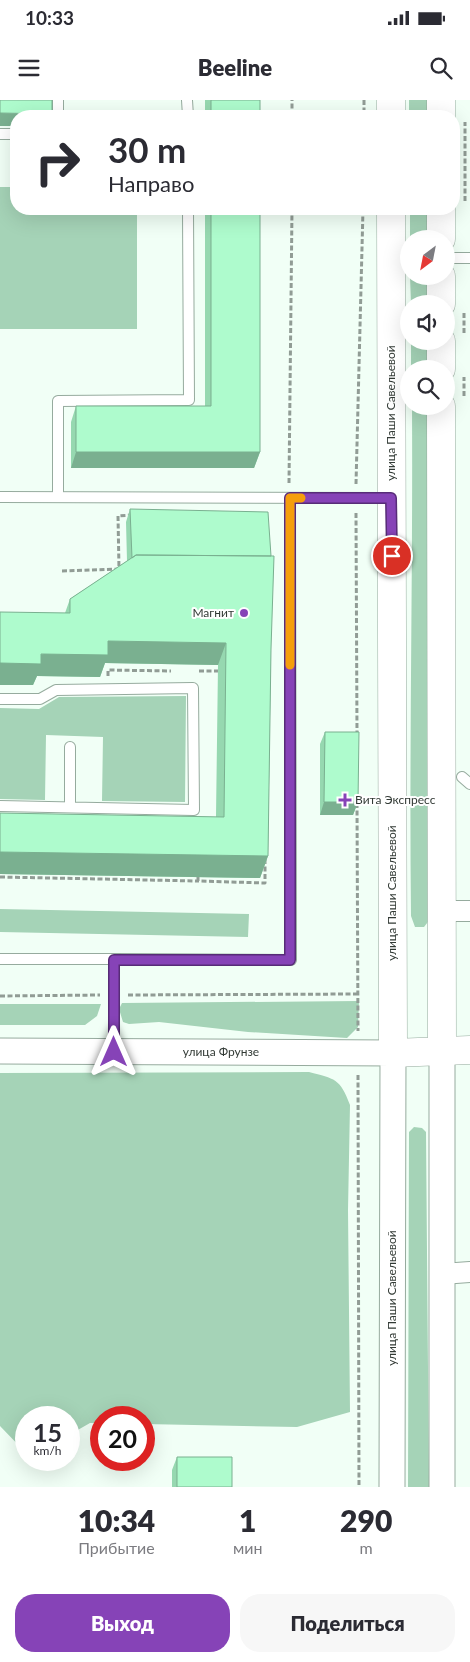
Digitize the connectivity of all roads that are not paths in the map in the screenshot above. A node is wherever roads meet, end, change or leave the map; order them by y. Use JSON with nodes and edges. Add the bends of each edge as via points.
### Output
{"nodes":[{"id":1,"x":188,"y":215,"type":"edge"},
{"id":2,"x":391,"y":215,"type":"edge"},
{"id":3,"x":441,"y":215,"type":"edge"},
{"id":4,"x":441,"y":230,"type":"edge"},
{"id":5,"x":455,"y":258,"type":"edge"},
{"id":6,"x":470,"y":258,"type":"edge"},
{"id":7,"x":441,"y":415,"type":"edge"},
{"id":8,"x":0,"y":497,"type":"edge"},
{"id":9,"x":58,"y":497,"type":"junction"},
{"id":10,"x":290,"y":498,"type":"junction"},
{"id":11,"x":391,"y":498,"type":"junction"},
{"id":12,"x":0,"y":699,"type":"edge"},
{"id":13,"x":70,"y":747,"type":"dead end"},
{"id":14,"x":0,"y":806,"type":"edge"},
{"id":15,"x":70,"y":807,"type":"junction"},
{"id":16,"x":442,"y":911,"type":"junction"},
{"id":17,"x":470,"y":911,"type":"edge"},
{"id":18,"x":0,"y":959,"type":"edge"},
{"id":19,"x":114,"y":960,"type":"junction"},
{"id":20,"x":470,"y":1050,"type":"edge"},
{"id":21,"x":0,"y":1051,"type":"edge"},
{"id":22,"x":114,"y":1052,"type":"junction"},
{"id":23,"x":442,"y":1052,"type":"junction"},
{"id":24,"x":393,"y":1053,"type":"junction"},
{"id":25,"x":470,"y":1272,"type":"edge"},
{"id":26,"x":442,"y":1274,"type":"junction"},
{"id":27,"x":392,"y":1487,"type":"edge"},
{"id":28,"x":442,"y":1487,"type":"edge"}],
"edges":[{"from":1,"to":9,"type":"lane","via":[[189,400],[58,401]]},
{"from":2,"to":11,"type":"main road","name":"улица Паши Савельевой"},
{"from":3,"to":4,"type":"main road"},
{"from":5,"to":6,"type":"lane"},
{"from":7,"to":16,"type":"main road"},
{"from":8,"to":9,"type":"lane"},
{"from":9,"to":10,"type":"lane"},
{"from":10,"to":11,"type":"lane"},
{"from":10,"to":19,"type":"lane","via":[[290,960]]},
{"from":11,"to":24,"type":"main road","name":"улица Паши Савельевой"},
{"from":12,"to":15,"type":"lane","via":[[40,699],[56,690],[193,688],[194,810]]},
{"from":13,"to":15,"type":"lane"},
{"from":14,"to":15,"type":"lane"},
{"from":16,"to":17,"type":"street"},
{"from":16,"to":23,"type":"main road"},
{"from":18,"to":19,"type":"lane"},
{"from":19,"to":22,"type":"lane"},
{"from":20,"to":23,"type":"main road","name":"улица Фрунзе"},
{"from":21,"to":22,"type":"street","name":"улица Фрунзе"},
{"from":22,"to":24,"type":"street","name":"улица Фрунзе"},
{"from":23,"to":24,"type":"main road","name":"улица Фрунзе"},
{"from":23,"to":26,"type":"street"},
{"from":24,"to":27,"type":"street","name":"улица Паши Савельевой"},
{"from":25,"to":26,"type":"street"},
{"from":26,"to":28,"type":"street"}]}
